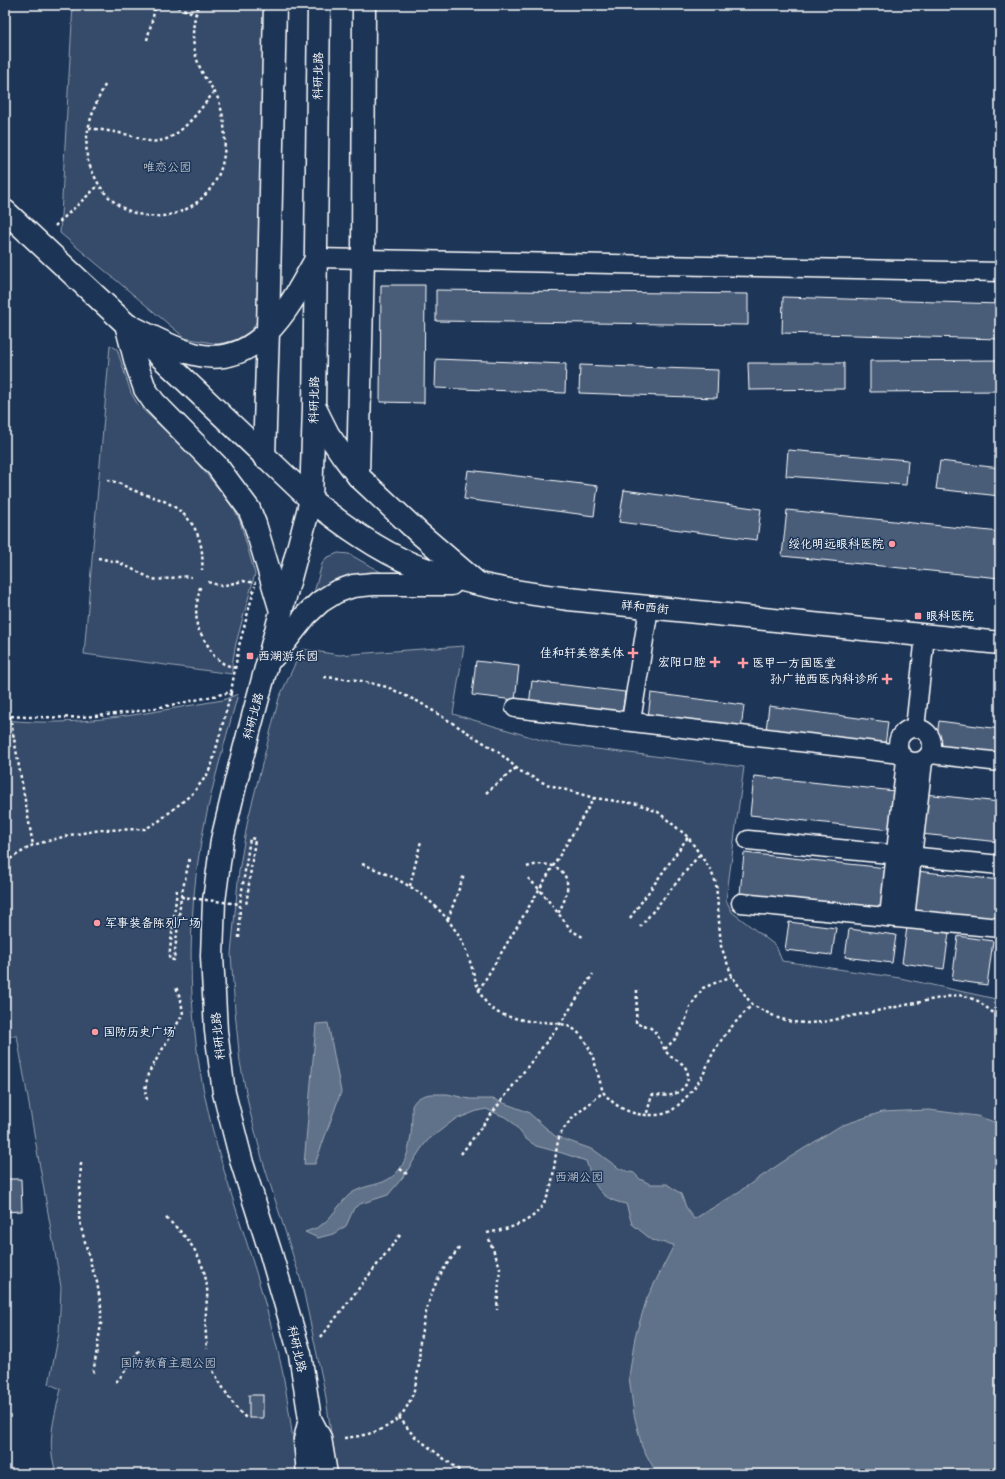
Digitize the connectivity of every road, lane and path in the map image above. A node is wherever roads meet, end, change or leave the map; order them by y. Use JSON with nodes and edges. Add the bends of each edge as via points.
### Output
{"nodes":[{"id":1,"x":156,"y":5,"type":"edge"},
{"id":2,"x":172,"y":5,"type":"edge"},
{"id":3,"x":199,"y":5,"type":"edge"},
{"id":4,"x":275,"y":5,"type":"edge"},
{"id":5,"x":319,"y":5,"type":"edge"},
{"id":6,"x":364,"y":5,"type":"edge"},
{"id":7,"x":196,"y":14,"type":"junction"},
{"id":8,"x":147,"y":40,"type":"dead end"},
{"id":9,"x":105,"y":86,"type":"dead end"},
{"id":10,"x":214,"y":92,"type":"junction"},
{"id":11,"x":89,"y":128,"type":"junction"},
{"id":12,"x":99,"y":185,"type":"junction"},
{"id":13,"x":5,"y":211,"type":"edge"},
{"id":14,"x":55,"y":226,"type":"dead end"},
{"id":15,"x":316,"y":258,"type":"junction"},
{"id":16,"x":363,"y":258,"type":"junction"},
{"id":17,"x":1000,"y":272,"type":"edge"},
{"id":18,"x":126,"y":324,"type":"junction"},
{"id":19,"x":268,"y":331,"type":"junction"},
{"id":20,"x":314,"y":407,"type":"junction"},
{"id":21,"x":264,"y":456,"type":"junction"},
{"id":22,"x":358,"y":476,"type":"junction"},
{"id":23,"x":107,"y":480,"type":"dead end"},
{"id":24,"x":311,"y":500,"type":"junction"},
{"id":25,"x":98,"y":558,"type":"dead end"},
{"id":26,"x":202,"y":570,"type":"dead end"},
{"id":27,"x":191,"y":577,"type":"dead end"},
{"id":28,"x":257,"y":578,"type":"dead end"},
{"id":29,"x":208,"y":582,"type":"dead end"},
{"id":30,"x":256,"y":583,"type":"junction"},
{"id":31,"x":479,"y":584,"type":"junction"},
{"id":32,"x":200,"y":587,"type":"dead end"},
{"id":33,"x":649,"y":608,"type":"junction"},
{"id":34,"x":281,"y":611,"type":"junction"},
{"id":35,"x":925,"y":636,"type":"junction"},
{"id":36,"x":1000,"y":643,"type":"edge"},
{"id":37,"x":267,"y":666,"type":"junction"},
{"id":38,"x":235,"y":668,"type":"junction"},
{"id":39,"x":324,"y":677,"type":"dead end"},
{"id":40,"x":231,"y":692,"type":"junction"},
{"id":41,"x":516,"y":708,"type":"dead end"},
{"id":42,"x":5,"y":715,"type":"edge"},
{"id":43,"x":10,"y":716,"type":"junction"},
{"id":44,"x":631,"y":721,"type":"junction"},
{"id":45,"x":915,"y":728,"type":"junction"},
{"id":46,"x":915,"y":757,"type":"junction"},
{"id":47,"x":1000,"y":762,"type":"edge"},
{"id":48,"x":516,"y":768,"type":"junction"},
{"id":49,"x":486,"y":793,"type":"dead end"},
{"id":50,"x":594,"y":798,"type":"junction"},
{"id":51,"x":688,"y":837,"type":"junction"},
{"id":52,"x":748,"y":840,"type":"dead end"},
{"id":53,"x":421,"y":842,"type":"dead end"},
{"id":54,"x":33,"y":845,"type":"junction"},
{"id":55,"x":700,"y":854,"type":"junction"},
{"id":56,"x":904,"y":856,"type":"junction"},
{"id":57,"x":190,"y":857,"type":"dead end"},
{"id":58,"x":5,"y":862,"type":"edge"},
{"id":59,"x":362,"y":864,"type":"dead end"},
{"id":60,"x":1000,"y":865,"type":"edge"},
{"id":61,"x":527,"y":866,"type":"dead end"},
{"id":62,"x":554,"y":866,"type":"junction"},
{"id":63,"x":464,"y":875,"type":"dead end"},
{"id":64,"x":528,"y":878,"type":"dead end"},
{"id":65,"x":410,"y":886,"type":"junction"},
{"id":66,"x":177,"y":890,"type":"dead end"},
{"id":67,"x":540,"y":890,"type":"junction"},
{"id":68,"x":181,"y":897,"type":"junction"},
{"id":69,"x":741,"y":903,"type":"dead end"},
{"id":70,"x":240,"y":904,"type":"junction"},
{"id":71,"x":246,"y":906,"type":"dead end"},
{"id":72,"x":558,"y":914,"type":"junction"},
{"id":73,"x":897,"y":917,"type":"junction"},
{"id":74,"x":630,"y":918,"type":"dead end"},
{"id":75,"x":448,"y":919,"type":"junction"},
{"id":76,"x":640,"y":927,"type":"dead end"},
{"id":77,"x":1000,"y":928,"type":"edge"},
{"id":78,"x":583,"y":937,"type":"dead end"},
{"id":79,"x":239,"y":938,"type":"dead end"},
{"id":80,"x":594,"y":974,"type":"dead end"},
{"id":81,"x":732,"y":976,"type":"junction"},
{"id":82,"x":176,"y":987,"type":"dead end"},
{"id":83,"x":478,"y":990,"type":"junction"},
{"id":84,"x":637,"y":990,"type":"dead end"},
{"id":85,"x":752,"y":1005,"type":"junction"},
{"id":86,"x":1000,"y":1018,"type":"edge"},
{"id":87,"x":560,"y":1024,"type":"junction"},
{"id":88,"x":665,"y":1049,"type":"junction"},
{"id":89,"x":603,"y":1092,"type":"junction"},
{"id":90,"x":147,"y":1100,"type":"dead end"},
{"id":91,"x":646,"y":1116,"type":"junction"},
{"id":92,"x":461,"y":1154,"type":"dead end"},
{"id":93,"x":81,"y":1163,"type":"dead end"},
{"id":94,"x":400,"y":1169,"type":"dead end"},
{"id":95,"x":407,"y":1174,"type":"dead end"},
{"id":96,"x":166,"y":1218,"type":"dead end"},
{"id":97,"x":487,"y":1233,"type":"dead end"},
{"id":98,"x":401,"y":1234,"type":"dead end"},
{"id":99,"x":489,"y":1239,"type":"dead end"},
{"id":100,"x":460,"y":1247,"type":"dead end"},
{"id":101,"x":497,"y":1310,"type":"dead end"},
{"id":102,"x":321,"y":1337,"type":"dead end"},
{"id":103,"x":140,"y":1349,"type":"dead end"},
{"id":104,"x":207,"y":1349,"type":"dead end"},
{"id":105,"x":213,"y":1371,"type":"dead end"},
{"id":106,"x":93,"y":1374,"type":"dead end"},
{"id":107,"x":116,"y":1382,"type":"dead end"},
{"id":108,"x":399,"y":1417,"type":"junction"},
{"id":109,"x":248,"y":1419,"type":"dead end"},
{"id":110,"x":310,"y":1419,"type":"junction"},
{"id":111,"x":344,"y":1438,"type":"dead end"},
{"id":112,"x":308,"y":1474,"type":"edge"},
{"id":113,"x":326,"y":1474,"type":"edge"},
{"id":114,"x":464,"y":1474,"type":"edge"}],
"edges":[{"from":1,"to":8,"type":"path"},
{"from":2,"to":7,"type":"path"},
{"from":3,"to":7,"type":"path"},
{"from":4,"to":19,"type":"main road"},
{"from":5,"to":15,"type":"main road","name":"科研北路"},
{"from":6,"to":16,"type":"main road"},
{"from":7,"to":10,"type":"path","via":[[193,42],[195,54]]},
{"from":9,"to":11,"type":"path","via":[[95,105]]},
{"from":10,"to":11,"type":"path","via":[[180,130],[159,141],[148,141]]},
{"from":10,"to":12,"type":"path","via":[[224,125],[223,160],[209,190],[198,201],[170,216],[154,218],[122,207],[107,196]]},
{"from":11,"to":12,"type":"path","via":[[87,156]]},
{"from":12,"to":14,"type":"path"},
{"from":13,"to":18,"type":"main road","name":"祥和西街"},
{"from":15,"to":16,"type":"street"},
{"from":15,"to":19,"type":"main road","via":[[286,310]]},
{"from":15,"to":20,"type":"main road","name":"科研北路"},
{"from":16,"to":17,"type":"street"},
{"from":16,"to":22,"type":"main road"},
{"from":18,"to":19,"type":"main road","via":[[176,348],[196,355],[215,357],[246,349]]},
{"from":18,"to":21,"type":"main road","name":"祥和西街"},
{"from":18,"to":34,"type":"main road","via":[[145,389],[154,402],[217,466],[249,509]]},
{"from":19,"to":21,"type":"main road"},
{"from":20,"to":22,"type":"main road","via":[[328,434]]},
{"from":20,"to":24,"type":"main road","name":"科研北路"},
{"from":21,"to":24,"type":"main road","name":"祥和西街"},
{"from":22,"to":31,"type":"main road","via":[[418,533]]},
{"from":23,"to":26,"type":"path","via":[[162,500],[179,510],[193,524],[200,539],[203,554]]},
{"from":24,"to":31,"type":"main road","name":"祥和西街","via":[[348,528],[413,564]]},
{"from":24,"to":34,"type":"main road","name":"科研北路"},
{"from":25,"to":27,"type":"path","via":[[118,562],[152,579]]},
{"from":28,"to":30,"type":"path"},
{"from":29,"to":30,"type":"path","via":[[221,586],[243,581]]},
{"from":30,"to":38,"type":"path"},
{"from":31,"to":33,"type":"main road","name":"祥和西街","via":[[517,592]]},
{"from":31,"to":37,"type":"main road","via":[[373,584],[353,586],[336,592],[306,615]]},
{"from":32,"to":38,"type":"path","via":[[196,608],[197,627],[214,656]]},
{"from":33,"to":35,"type":"main road","name":"祥和西街"},
{"from":33,"to":44,"type":"street"},
{"from":34,"to":37,"type":"main road","name":"科研北路"},
{"from":35,"to":36,"type":"main road","name":"祥和西街"},
{"from":35,"to":45,"type":"street"},
{"from":37,"to":110,"type":"main road","name":"科研北路","via":[[240,765],[216,881],[212,956],[216,1032],[224,1093],[242,1163],[298,1346]]},
{"from":38,"to":40,"type":"path"},
{"from":39,"to":48,"type":"path","via":[[357,680],[387,687],[420,702],[497,751]]},
{"from":40,"to":43,"type":"path","via":[[172,706],[108,716]]},
{"from":40,"to":54,"type":"path","via":[[207,775],[193,793],[176,808],[145,829],[101,830]]},
{"from":41,"to":44,"type":"street"},
{"from":42,"to":43,"type":"path"},
{"from":43,"to":54,"type":"path"},
{"from":44,"to":46,"type":"street"},
{"from":45,"to":46,"type":"street","via":[[909,729],[900,737],[898,748]]},
{"from":45,"to":46,"type":"street","via":[[926,731],[933,745]]},
{"from":46,"to":47,"type":"street"},
{"from":46,"to":56,"type":"street"},
{"from":48,"to":49,"type":"path"},
{"from":48,"to":50,"type":"path","via":[[546,784]]},
{"from":50,"to":51,"type":"path","via":[[638,804],[658,812]]},
{"from":50,"to":62,"type":"path"},
{"from":51,"to":55,"type":"path"},
{"from":51,"to":74,"type":"path"},
{"from":52,"to":56,"type":"street"},
{"from":53,"to":65,"type":"path"},
{"from":54,"to":58,"type":"path"},
{"from":55,"to":76,"type":"path"},
{"from":55,"to":81,"type":"path","via":[[716,883],[721,946]]},
{"from":56,"to":60,"type":"street"},
{"from":56,"to":73,"type":"street"},
{"from":57,"to":68,"type":"path"},
{"from":59,"to":65,"type":"path"},
{"from":61,"to":62,"type":"path"},
{"from":62,"to":67,"type":"path"},
{"from":62,"to":72,"type":"path","via":[[562,872],[567,890]]},
{"from":63,"to":75,"type":"path"},
{"from":64,"to":67,"type":"path"},
{"from":65,"to":75,"type":"path"},
{"from":66,"to":68,"type":"path","via":[[169,959],[174,960]]},
{"from":67,"to":72,"type":"path"},
{"from":67,"to":83,"type":"path"},
{"from":68,"to":70,"type":"path","bridge":true},
{"from":69,"to":73,"type":"street"},
{"from":70,"to":71,"type":"path","via":[[250,838],[255,839]]},
{"from":70,"to":79,"type":"path"},
{"from":72,"to":78,"type":"path","via":[[572,931]]},
{"from":73,"to":77,"type":"street"},
{"from":75,"to":83,"type":"path","via":[[461,937]]},
{"from":80,"to":87,"type":"path"},
{"from":81,"to":85,"type":"path"},
{"from":81,"to":88,"type":"path","via":[[703,988],[690,1007],[684,1025]]},
{"from":82,"to":90,"type":"path","via":[[183,1014],[148,1074],[145,1090]]},
{"from":83,"to":87,"type":"path","via":[[492,1008],[506,1016]]},
{"from":84,"to":88,"type":"path","via":[[636,1024],[652,1028]]},
{"from":85,"to":86,"type":"path","via":[[778,1018],[807,1023],[823,1022],[935,998],[965,996],[978,1001]]},
{"from":85,"to":91,"type":"path","via":[[724,1036],[692,1091],[670,1112]]},
{"from":87,"to":89,"type":"path","via":[[577,1031],[586,1042]]},
{"from":87,"to":92,"type":"path"},
{"from":88,"to":91,"type":"path","via":[[684,1066],[688,1074],[687,1082],[682,1091],[670,1095],[652,1095]]},
{"from":89,"to":91,"type":"path","via":[[610,1101],[621,1108],[632,1114]]},
{"from":89,"to":97,"type":"path","via":[[575,1114],[560,1136],[552,1184],[543,1206],[534,1216],[520,1223],[505,1230]]},
{"from":93,"to":106,"type":"path","via":[[79,1217],[97,1282],[102,1324]]},
{"from":94,"to":95,"type":"path"},
{"from":96,"to":104,"type":"path","via":[[188,1240],[198,1255],[204,1272],[207,1294]]},
{"from":98,"to":102,"type":"path"},
{"from":99,"to":101,"type":"path","via":[[500,1267]]},
{"from":100,"to":108,"type":"path","via":[[441,1273],[432,1293],[420,1337],[413,1397]]},
{"from":103,"to":107,"type":"path"},
{"from":105,"to":109,"type":"path","via":[[232,1402]]},
{"from":108,"to":111,"type":"path","via":[[377,1431]]},
{"from":108,"to":114,"type":"path","via":[[413,1435]]},
{"from":110,"to":112,"type":"main road","name":"科研北路","via":[[305,1440]]},
{"from":110,"to":113,"type":"main road","name":"科研北路","via":[[320,1438]]}]}
